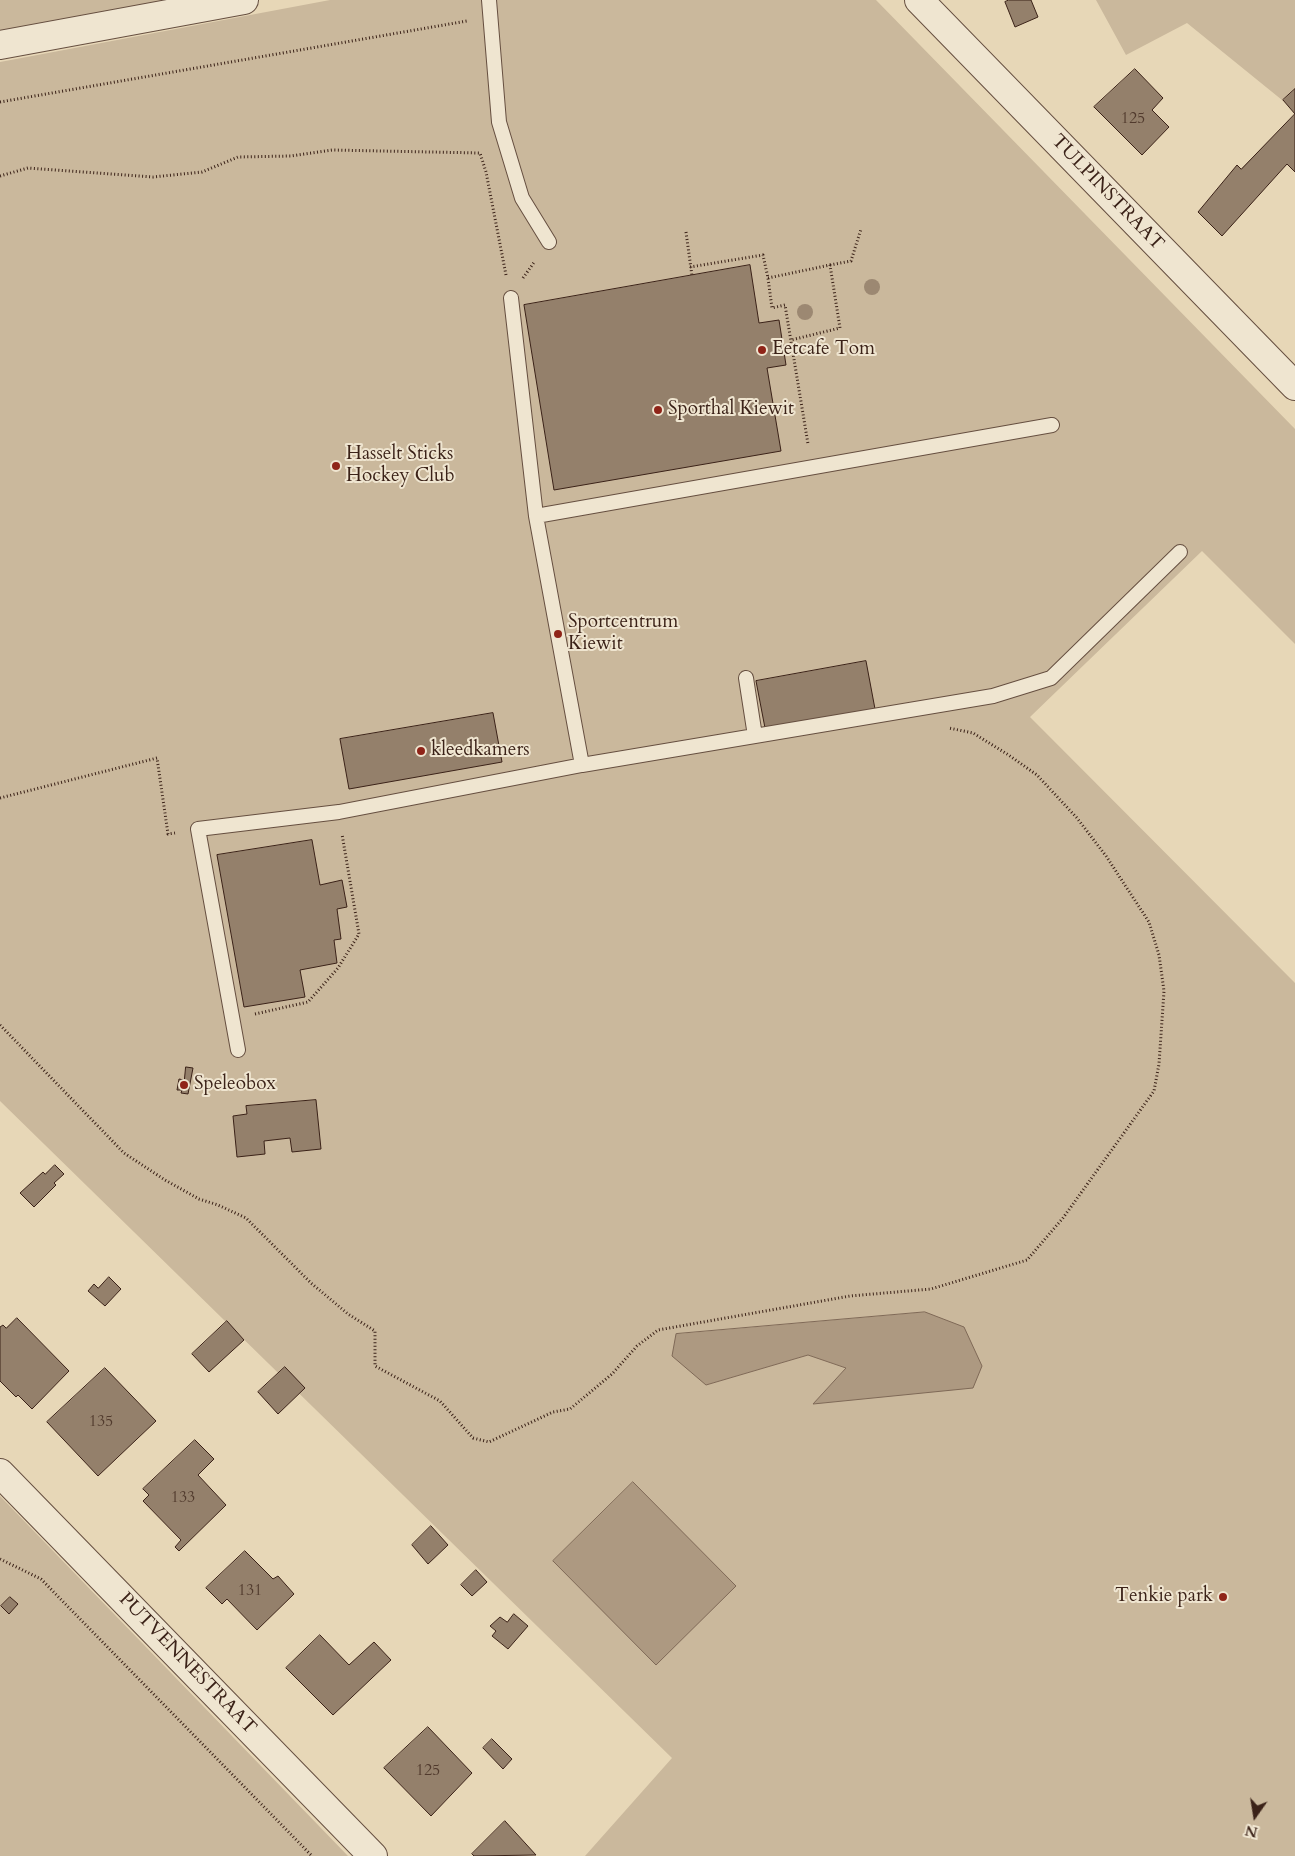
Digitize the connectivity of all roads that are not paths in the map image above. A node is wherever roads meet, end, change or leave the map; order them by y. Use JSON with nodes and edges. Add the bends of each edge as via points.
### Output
{"nodes":[{"id":1,"x":244,"y":0,"type":"edge"},
{"id":2,"x":489,"y":0,"type":"edge"},
{"id":3,"x":919,"y":0,"type":"edge"},
{"id":4,"x":0,"y":45,"type":"edge"},
{"id":5,"x":549,"y":242,"type":"road end"},
{"id":6,"x":511,"y":298,"type":"road end"},
{"id":7,"x":1295,"y":386,"type":"edge"},
{"id":8,"x":1052,"y":425,"type":"dead end"},
{"id":9,"x":536,"y":516,"type":"junction"},
{"id":10,"x":1180,"y":552,"type":"dead end"},
{"id":11,"x":746,"y":678,"type":"dead end"},
{"id":12,"x":755,"y":736,"type":"junction"},
{"id":13,"x":582,"y":765,"type":"junction"},
{"id":14,"x":238,"y":1050,"type":"dead end"},
{"id":15,"x":0,"y":1473,"type":"edge"},
{"id":16,"x":373,"y":1856,"type":"edge"}],
"edges":[{"from":1,"to":4,"type":"street"},
{"from":2,"to":5,"type":"lane","via":[[500,122],[522,198]]},
{"from":3,"to":7,"type":"street","name":"TULPINSTRAAT"},
{"from":6,"to":9,"type":"lane"},
{"from":8,"to":9,"type":"lane"},
{"from":9,"to":13,"type":"lane"},
{"from":10,"to":12,"type":"lane","via":[[1051,678],[993,696]]},
{"from":11,"to":12,"type":"lane"},
{"from":12,"to":13,"type":"lane"},
{"from":13,"to":14,"type":"lane","via":[[339,812],[198,829]]},
{"from":15,"to":16,"type":"street","name":"PUTVENNESTRAAT"}]}
